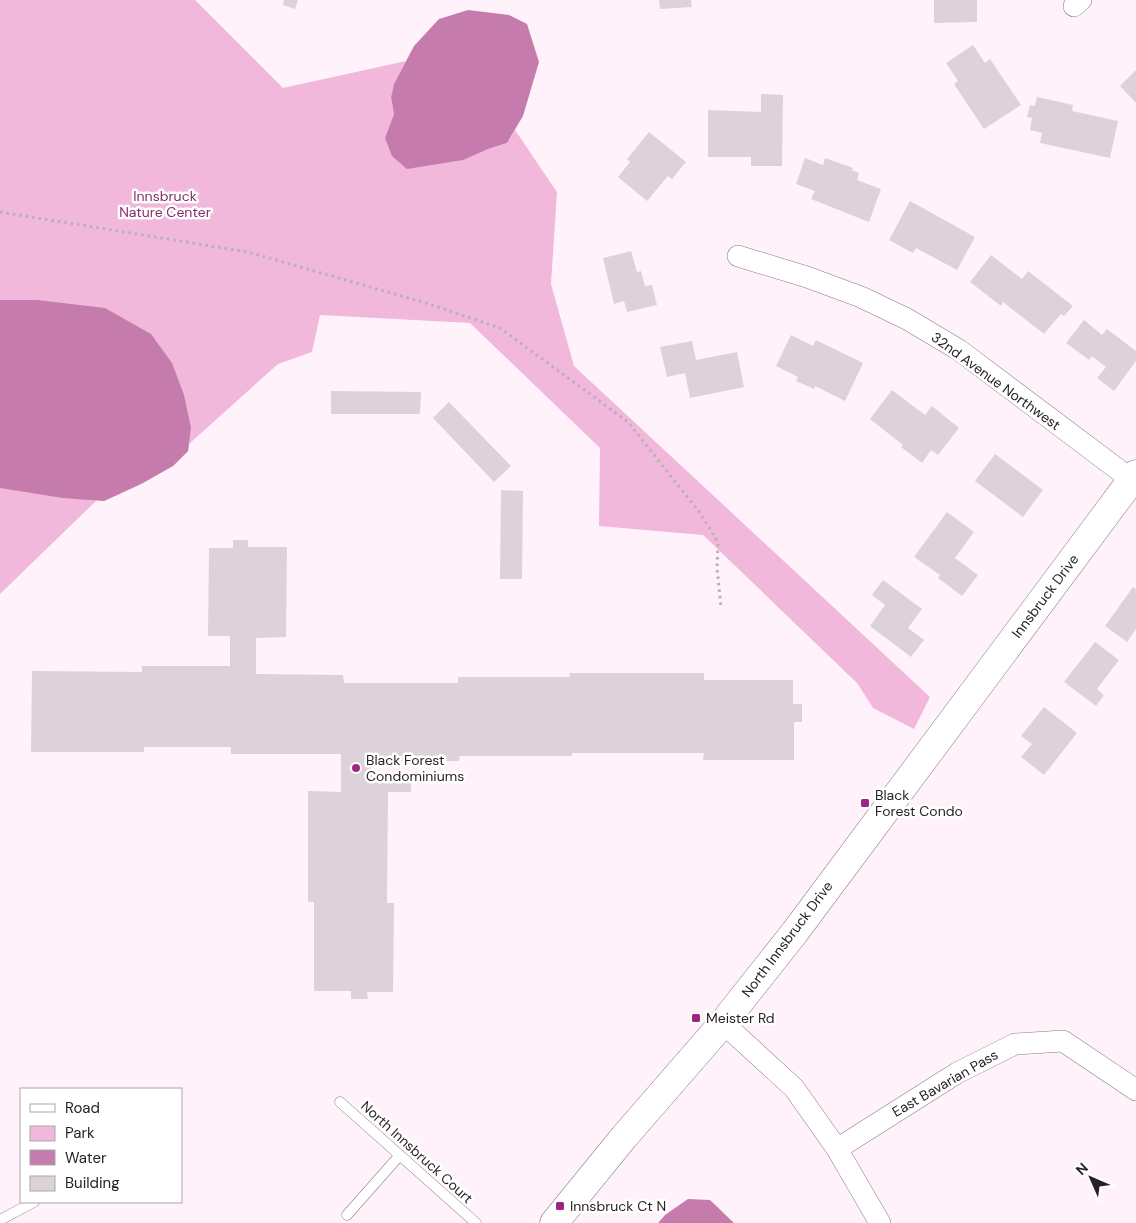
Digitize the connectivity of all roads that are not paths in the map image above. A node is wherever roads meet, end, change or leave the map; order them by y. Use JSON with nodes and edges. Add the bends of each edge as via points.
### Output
{"nodes":[{"id":1,"x":738,"y":256,"type":"dead end"},
{"id":2,"x":1134,"y":477,"type":"edge"},
{"id":3,"x":954,"y":718,"type":"joint"},
{"id":4,"x":723,"y":1023,"type":"junction"},
{"id":5,"x":1136,"y":1090,"type":"edge"},
{"id":6,"x":340,"y":1102,"type":"dead end"},
{"id":7,"x":837,"y":1149,"type":"junction"},
{"id":8,"x":400,"y":1155,"type":"junction"},
{"id":9,"x":32,"y":1203,"type":"edge"},
{"id":10,"x":347,"y":1215,"type":"dead end"},
{"id":11,"x":0,"y":1220,"type":"edge"},
{"id":12,"x":476,"y":1223,"type":"edge"},
{"id":13,"x":554,"y":1223,"type":"edge"},
{"id":14,"x":880,"y":1223,"type":"edge"}],
"edges":[{"from":1,"to":2,"type":"street","name":"32nd Avenue Northwest","via":[[807,276],[907,319],[959,350]]},
{"from":2,"to":3,"type":"street","name":"Innsbruck Drive"},
{"from":3,"to":4,"type":"street","name":"North Innsbruck Drive"},
{"from":4,"to":7,"type":"street","via":[[794,1088]]},
{"from":4,"to":13,"type":"street","name":"North Innsbruck Drive"},
{"from":5,"to":7,"type":"street","name":"East Bavarian Pass","via":[[1063,1040],[1014,1044],[957,1074]]},
{"from":6,"to":8,"type":"lane","name":"North Innsbruck Court"},
{"from":7,"to":14,"type":"street"},
{"from":8,"to":10,"type":"lane"},
{"from":8,"to":12,"type":"lane","name":"North Innsbruck Court"},
{"from":9,"to":11,"type":"lane"}]}
